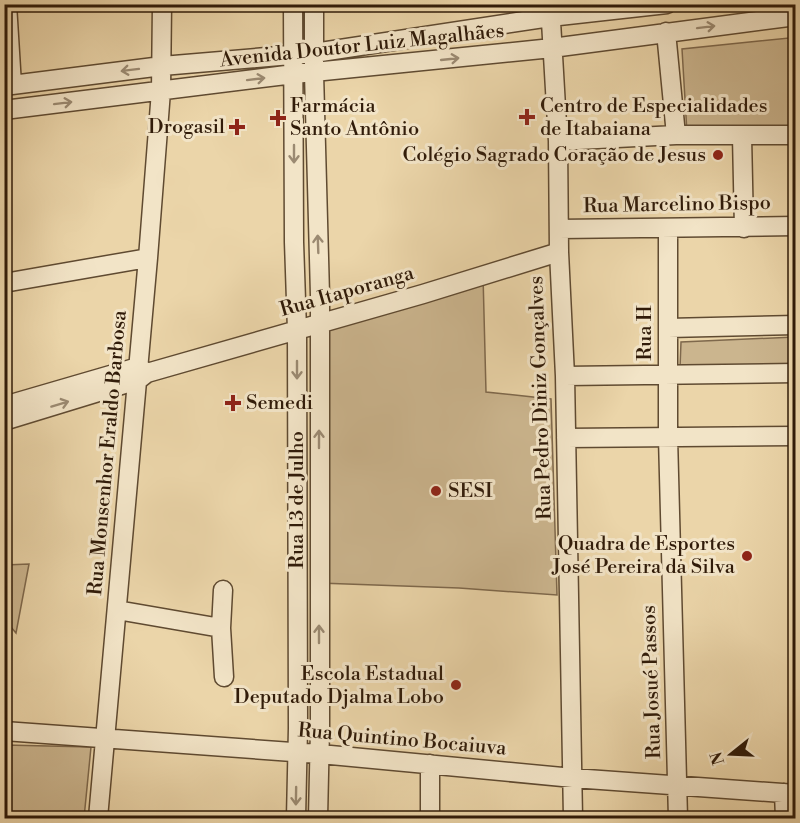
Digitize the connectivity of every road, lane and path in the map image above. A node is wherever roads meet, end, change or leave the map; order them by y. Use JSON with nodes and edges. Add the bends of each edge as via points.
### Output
{"nodes":[{"id":1,"x":7,"y":4,"type":"edge"},
{"id":2,"x":162,"y":4,"type":"edge"},
{"id":3,"x":293,"y":4,"type":"edge"},
{"id":4,"x":315,"y":4,"type":"edge"},
{"id":5,"x":667,"y":4,"type":"edge"},
{"id":6,"x":550,"y":11,"type":"edge"},
{"id":7,"x":795,"y":16,"type":"edge"},
{"id":8,"x":666,"y":32,"type":"junction"},
{"id":9,"x":552,"y":48,"type":"junction"},
{"id":10,"x":314,"y":53,"type":"junction"},
{"id":11,"x":292,"y":54,"type":"junction"},
{"id":12,"x":162,"y":66,"type":"junction"},
{"id":13,"x":314,"y":73,"type":"junction"},
{"id":14,"x":294,"y":74,"type":"junction"},
{"id":15,"x":8,"y":85,"type":"edge"},
{"id":16,"x":161,"y":91,"type":"junction"},
{"id":17,"x":4,"y":110,"type":"edge"},
{"id":18,"x":676,"y":135,"type":"junction"},
{"id":19,"x":795,"y":135,"type":"edge"},
{"id":20,"x":742,"y":136,"type":"junction"},
{"id":21,"x":558,"y":141,"type":"junction"},
{"id":22,"x":795,"y":226,"type":"edge"},
{"id":23,"x":744,"y":228,"type":"junction"},
{"id":24,"x":559,"y":229,"type":"junction"},
{"id":25,"x":668,"y":229,"type":"junction"},
{"id":26,"x":559,"y":252,"type":"junction"},
{"id":27,"x":148,"y":258,"type":"junction"},
{"id":28,"x":4,"y":283,"type":"edge"},
{"id":29,"x":319,"y":323,"type":"junction"},
{"id":30,"x":795,"y":325,"type":"edge"},
{"id":31,"x":668,"y":328,"type":"junction"},
{"id":32,"x":297,"y":330,"type":"junction"},
{"id":33,"x":141,"y":373,"type":"junction"},
{"id":34,"x":795,"y":374,"type":"edge"},
{"id":35,"x":668,"y":375,"type":"junction"},
{"id":36,"x":565,"y":376,"type":"junction"},
{"id":37,"x":4,"y":406,"type":"edge"},
{"id":38,"x":4,"y":421,"type":"edge"},
{"id":39,"x":795,"y":436,"type":"edge"},
{"id":40,"x":668,"y":437,"type":"junction"},
{"id":41,"x":566,"y":438,"type":"junction"},
{"id":42,"x":223,"y":590,"type":"dead end"},
{"id":43,"x":117,"y":610,"type":"junction"},
{"id":44,"x":221,"y":628,"type":"junction"},
{"id":45,"x":224,"y":677,"type":"dead end"},
{"id":46,"x":4,"y":731,"type":"edge"},
{"id":47,"x":104,"y":739,"type":"junction"},
{"id":48,"x":297,"y":753,"type":"junction"},
{"id":49,"x":320,"y":754,"type":"junction"},
{"id":50,"x":430,"y":764,"type":"junction"},
{"id":51,"x":573,"y":778,"type":"junction"},
{"id":52,"x":677,"y":785,"type":"junction"},
{"id":53,"x":790,"y":794,"type":"edge"},
{"id":54,"x":98,"y":819,"type":"edge"},
{"id":55,"x":296,"y":819,"type":"edge"},
{"id":56,"x":318,"y":819,"type":"edge"},
{"id":57,"x":430,"y":819,"type":"edge"},
{"id":58,"x":573,"y":819,"type":"edge"},
{"id":59,"x":678,"y":819,"type":"edge"},
{"id":60,"x":785,"y":819,"type":"edge"}],
"edges":[{"from":1,"to":15,"type":"street"},
{"from":2,"to":12,"type":"street","name":"Rua Monsenhor Eraldo Barbosa"},
{"from":3,"to":11,"type":"street","name":"Rua 13 de Julho"},
{"from":4,"to":10,"type":"street","name":"Rua 13 de Julho"},
{"from":5,"to":6,"type":"street","name":"Avenida Doutor Luiz Magalhães"},
{"from":6,"to":9,"type":"street","name":"Rua Pedro Diniz Gonçalves"},
{"from":6,"to":10,"type":"street","name":"Avenida Doutor Luiz Magalhães"},
{"from":8,"to":7,"type":"street","name":"Avenida Doutor Luiz Magalhães","one_way":true},
{"from":8,"to":9,"type":"street","name":"Avenida Doutor Luiz Magalhães"},
{"from":8,"to":18,"type":"street"},
{"from":13,"to":9,"type":"street","name":"Avenida Doutor Luiz Magalhães","one_way":true},
{"from":9,"to":21,"type":"street","name":"Rua Pedro Diniz Gonçalves"},
{"from":10,"to":11,"type":"street","name":"Avenida Doutor Luiz Magalhães"},
{"from":10,"to":13,"type":"street","name":"Rua 13 de Julho"},
{"from":11,"to":12,"type":"street","name":"Avenida Doutor Luiz Magalhães"},
{"from":11,"to":14,"type":"street","name":"Rua 13 de Julho"},
{"from":12,"to":15,"type":"street","name":"Avenida Doutor Luiz Magalhães","one_way":true},
{"from":12,"to":16,"type":"street","name":"Rua Monsenhor Eraldo Barbosa"},
{"from":13,"to":14,"type":"street","name":"Avenida Doutor Luiz Magalhães"},
{"from":29,"to":13,"type":"street","name":"Rua 13 de Julho","one_way":true},
{"from":16,"to":14,"type":"street","name":"Avenida Doutor Luiz Magalhães","one_way":true},
{"from":14,"to":32,"type":"street","name":"Rua 13 de Julho","one_way":true},
{"from":17,"to":16,"type":"street","name":"Avenida Doutor Luiz Magalhães","one_way":true},
{"from":16,"to":27,"type":"street","name":"Rua Monsenhor Eraldo Barbosa"},
{"from":18,"to":20,"type":"street"},
{"from":18,"to":21,"type":"street"},
{"from":19,"to":20,"type":"street"},
{"from":20,"to":23,"type":"street"},
{"from":21,"to":24,"type":"street","name":"Rua Pedro Diniz Gonçalves"},
{"from":22,"to":23,"type":"street","name":"Rua Marcelino Bispo"},
{"from":23,"to":25,"type":"street","name":"Rua Marcelino Bispo"},
{"from":24,"to":25,"type":"street","name":"Rua Marcelino Bispo"},
{"from":24,"to":26,"type":"street","name":"Rua Pedro Diniz Gonçalves"},
{"from":25,"to":31,"type":"street","name":"Rua H"},
{"from":26,"to":29,"type":"street","name":"Rua Itaporanga"},
{"from":26,"to":36,"type":"street","name":"Rua Pedro Diniz Gonçalves"},
{"from":27,"to":28,"type":"street"},
{"from":27,"to":33,"type":"street","name":"Rua Monsenhor Eraldo Barbosa"},
{"from":29,"to":32,"type":"street","name":"Rua Itaporanga"},
{"from":49,"to":29,"type":"street","name":"Rua 13 de Julho","one_way":true},
{"from":30,"to":31,"type":"street"},
{"from":31,"to":35,"type":"street","name":"Rua H"},
{"from":32,"to":33,"type":"street","name":"Rua Itaporanga"},
{"from":32,"to":48,"type":"street","name":"Rua 13 de Julho","one_way":true},
{"from":33,"to":37,"type":"street","name":"Rua Itaporanga"},
{"from":38,"to":33,"type":"street","name":"Rua Itaporanga","one_way":true},
{"from":33,"to":43,"type":"street","name":"Rua Monsenhor Eraldo Barbosa"},
{"from":34,"to":35,"type":"street"},
{"from":35,"to":36,"type":"street"},
{"from":35,"to":40,"type":"street","name":"Rua H"},
{"from":36,"to":41,"type":"street","name":"Rua Pedro Diniz Gonçalves"},
{"from":39,"to":40,"type":"street"},
{"from":40,"to":41,"type":"street"},
{"from":40,"to":52,"type":"street","name":"Rua Josué Passos"},
{"from":41,"to":51,"type":"street","name":"Rua Pedro Diniz Gonçalves"},
{"from":42,"to":44,"type":"street"},
{"from":43,"to":44,"type":"street"},
{"from":43,"to":47,"type":"street","name":"Rua Monsenhor Eraldo Barbosa"},
{"from":44,"to":45,"type":"street"},
{"from":46,"to":47,"type":"street","name":"Rua Quintino Bocaiuva"},
{"from":47,"to":48,"type":"street","name":"Rua Quintino Bocaiuva"},
{"from":47,"to":54,"type":"street","name":"Rua Monsenhor Eraldo Barbosa"},
{"from":48,"to":49,"type":"street","name":"Rua Quintino Bocaiuva"},
{"from":48,"to":55,"type":"street","name":"Rua 13 de Julho","one_way":true},
{"from":49,"to":50,"type":"street","name":"Rua Quintino Bocaiuva"},
{"from":49,"to":56,"type":"street","name":"Rua 13 de Julho"},
{"from":50,"to":51,"type":"street","name":"Rua Quintino Bocaiuva"},
{"from":50,"to":57,"type":"street"},
{"from":51,"to":52,"type":"street","name":"Rua Quintino Bocaiuva"},
{"from":51,"to":58,"type":"street","name":"Rua Pedro Diniz Gonçalves"},
{"from":52,"to":53,"type":"street","name":"Rua Quintino Bocaiuva"},
{"from":52,"to":59,"type":"street","name":"Rua Josué Passos"},
{"from":53,"to":60,"type":"street"}]}
